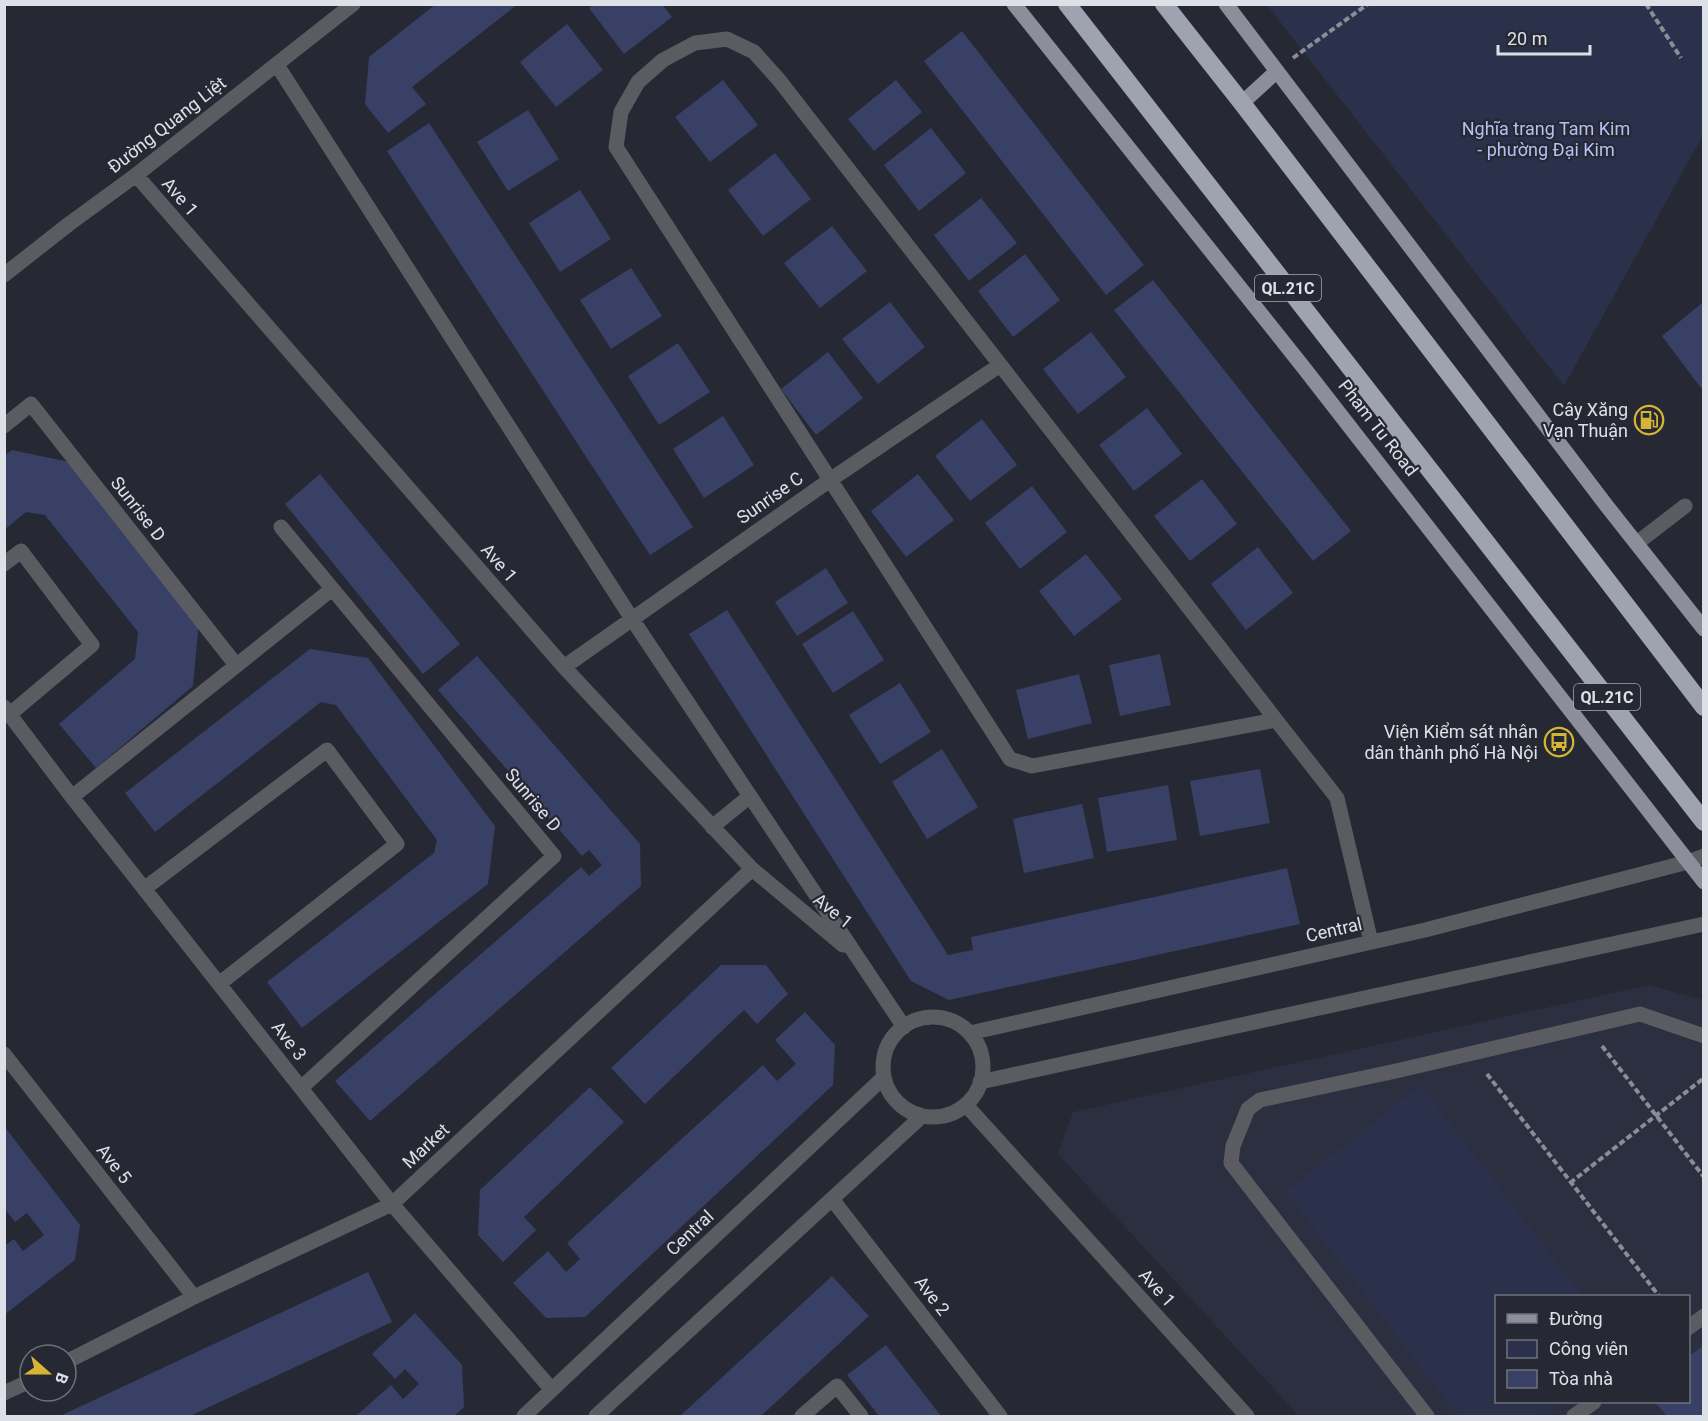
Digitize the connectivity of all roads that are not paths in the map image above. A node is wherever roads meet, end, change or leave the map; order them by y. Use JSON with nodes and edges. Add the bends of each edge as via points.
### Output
{"nodes":[{"id":1,"x":352,"y":4,"type":"edge"},
{"id":2,"x":1014,"y":4,"type":"edge"},
{"id":3,"x":1067,"y":4,"type":"edge"},
{"id":4,"x":1164,"y":4,"type":"edge"},
{"id":5,"x":1226,"y":4,"type":"edge"},
{"id":6,"x":277,"y":65,"type":"junction"},
{"id":7,"x":1276,"y":71,"type":"junction"},
{"id":8,"x":1242,"y":103,"type":"junction"},
{"id":9,"x":136,"y":175,"type":"junction"},
{"id":10,"x":4,"y":274,"type":"edge"},
{"id":11,"x":1000,"y":364,"type":"junction"},
{"id":12,"x":4,"y":426,"type":"edge"},
{"id":13,"x":830,"y":480,"type":"junction"},
{"id":14,"x":1685,"y":506,"type":"dead end"},
{"id":15,"x":281,"y":526,"type":"dead end"},
{"id":16,"x":1637,"y":543,"type":"junction"},
{"id":17,"x":4,"y":564,"type":"edge"},
{"id":18,"x":332,"y":589,"type":"junction"},
{"id":19,"x":632,"y":619,"type":"junction"},
{"id":20,"x":1704,"y":629,"type":"edge"},
{"id":21,"x":236,"y":665,"type":"junction"},
{"id":22,"x":564,"y":667,"type":"junction"},
{"id":23,"x":1704,"y":707,"type":"edge"},
{"id":24,"x":7,"y":711,"type":"edge"},
{"id":25,"x":1276,"y":720,"type":"junction"},
{"id":26,"x":750,"y":796,"type":"junction"},
{"id":27,"x":72,"y":797,"type":"junction"},
{"id":28,"x":1704,"y":822,"type":"edge"},
{"id":29,"x":712,"y":827,"type":"junction"},
{"id":30,"x":1704,"y":856,"type":"edge"},
{"id":31,"x":1688,"y":862,"type":"junction"},
{"id":32,"x":752,"y":869,"type":"junction"},
{"id":33,"x":1704,"y":882,"type":"edge"},
{"id":34,"x":144,"y":889,"type":"junction"},
{"id":35,"x":1704,"y":924,"type":"edge"},
{"id":36,"x":1371,"y":942,"type":"junction"},
{"id":37,"x":856,"y":955,"type":"junction"},
{"id":38,"x":219,"y":984,"type":"junction"},
{"id":39,"x":904,"y":1027,"type":"junction"},
{"id":40,"x":970,"y":1033,"type":"junction"},
{"id":41,"x":1704,"y":1036,"type":"edge"},
{"id":42,"x":4,"y":1054,"type":"edge"},
{"id":43,"x":884,"y":1077,"type":"junction"},
{"id":44,"x":980,"y":1082,"type":"junction"},
{"id":45,"x":301,"y":1088,"type":"junction"},
{"id":46,"x":966,"y":1105,"type":"junction"},
{"id":47,"x":921,"y":1117,"type":"junction"},
{"id":48,"x":832,"y":1199,"type":"junction"},
{"id":49,"x":392,"y":1204,"type":"junction"},
{"id":50,"x":194,"y":1298,"type":"junction"},
{"id":51,"x":1704,"y":1316,"type":"edge"},
{"id":52,"x":1690,"y":1327,"type":"edge"},
{"id":53,"x":78,"y":1356,"type":"edge"},
{"id":54,"x":18,"y":1387,"type":"edge"},
{"id":55,"x":552,"y":1390,"type":"junction"},
{"id":56,"x":4,"y":1394,"type":"edge"},
{"id":57,"x":1591,"y":1403,"type":"edge"},
{"id":58,"x":524,"y":1416,"type":"edge"},
{"id":59,"x":596,"y":1416,"type":"edge"},
{"id":60,"x":802,"y":1416,"type":"edge"},
{"id":61,"x":861,"y":1416,"type":"edge"},
{"id":62,"x":1000,"y":1416,"type":"edge"},
{"id":63,"x":1247,"y":1416,"type":"edge"},
{"id":64,"x":1427,"y":1416,"type":"edge"},
{"id":65,"x":1574,"y":1416,"type":"edge"}],
"edges":[{"from":1,"to":6,"type":"street","name":"Đường Quang Liệt"},
{"from":2,"to":31,"type":"main road","name":"Pham Tu Road","via":[[1304,368]]},
{"from":3,"to":28,"type":"highway","name":"Pham Tu Road","number":"QL.21C"},
{"from":4,"to":8,"type":"highway"},
{"from":5,"to":7,"type":"main road"},
{"from":6,"to":9,"type":"street","name":"Đường Quang Liệt"},
{"from":6,"to":19,"type":"street","name":"Ave 1"},
{"from":7,"to":8,"type":"main road"},
{"from":7,"to":16,"type":"main road"},
{"from":8,"to":23,"type":"highway"},
{"from":9,"to":10,"type":"street","name":"Đường Quang Liệt"},
{"from":9,"to":22,"type":"street","name":"Ave 1"},
{"from":11,"to":13,"type":"street","name":"Sunrise C"},
{"from":11,"to":13,"type":"street","via":[[754,52],[727,39],[695,43],[663,60],[638,82],[621,112],[616,147]]},
{"from":11,"to":25,"type":"street"},
{"from":12,"to":21,"type":"street","name":"Sunrise D","via":[[31,404]]},
{"from":13,"to":19,"type":"street","name":"Sunrise C"},
{"from":13,"to":25,"type":"street","via":[[1010,759],[1032,766]]},
{"from":14,"to":16,"type":"street"},
{"from":15,"to":18,"type":"street","name":"Sunrise D"},
{"from":16,"to":20,"type":"main road"},
{"from":17,"to":24,"type":"street","via":[[21,551],[92,645]]},
{"from":18,"to":21,"type":"street"},
{"from":18,"to":45,"type":"street","name":"Sunrise D","via":[[554,856]]},
{"from":19,"to":22,"type":"street","name":"Sunrise C"},
{"from":19,"to":26,"type":"street","name":"Ave 1"},
{"from":21,"to":27,"type":"street"},
{"from":22,"to":29,"type":"street","name":"Ave 1"},
{"from":24,"to":27,"type":"street","name":"Ave 3"},
{"from":25,"to":36,"type":"street","via":[[1336,798]]},
{"from":26,"to":29,"type":"street"},
{"from":26,"to":37,"type":"street","name":"Ave 1"},
{"from":27,"to":34,"type":"street","name":"Ave 3"},
{"from":29,"to":32,"type":"street","name":"Ave 1"},
{"from":30,"to":31,"type":"street","name":"Central"},
{"from":31,"to":33,"type":"main road","name":"Pham Tu Road"},
{"from":31,"to":36,"type":"street","name":"Central"},
{"from":32,"to":37,"type":"street","name":"Ave 1"},
{"from":32,"to":49,"type":"street","name":"Market"},
{"from":34,"to":38,"type":"street","name":"Ave 3"},
{"from":34,"to":38,"type":"street","via":[[327,750],[397,844]]},
{"from":35,"to":44,"type":"street"},
{"from":36,"to":40,"type":"street","name":"Central"},
{"from":37,"to":39,"type":"street","name":"Ave 1"},
{"from":38,"to":45,"type":"street","name":"Ave 3"},
{"from":39,"to":40,"type":"street","via":[[925,1017],[942,1018],[958,1023]]},
{"from":39,"to":43,"type":"street","via":[[886,1048]]},
{"from":40,"to":44,"type":"street","via":[[983,1062]]},
{"from":41,"to":64,"type":"street","via":[[1640,1014],[1260,1100],[1248,1109],[1230,1163]]},
{"from":42,"to":50,"type":"street","name":"Ave 5"},
{"from":43,"to":47,"type":"street","via":[[892,1098]]},
{"from":43,"to":55,"type":"street","name":"Central"},
{"from":44,"to":46,"type":"street"},
{"from":45,"to":49,"type":"street","name":"Ave 3"},
{"from":46,"to":47,"type":"street","via":[[937,1118]]},
{"from":46,"to":63,"type":"street","name":"Ave 1"},
{"from":47,"to":48,"type":"street"},
{"from":48,"to":59,"type":"street"},
{"from":48,"to":62,"type":"street","name":"Ave 2"},
{"from":49,"to":50,"type":"street","name":"Market"},
{"from":49,"to":55,"type":"street","name":"Ave 3"},
{"from":50,"to":53,"type":"street","name":"Market"},
{"from":51,"to":52,"type":"street"},
{"from":54,"to":56,"type":"street"},
{"from":55,"to":58,"type":"street","name":"Central"},
{"from":57,"to":65,"type":"street"},
{"from":60,"to":61,"type":"street","via":[[837,1386]]}]}
